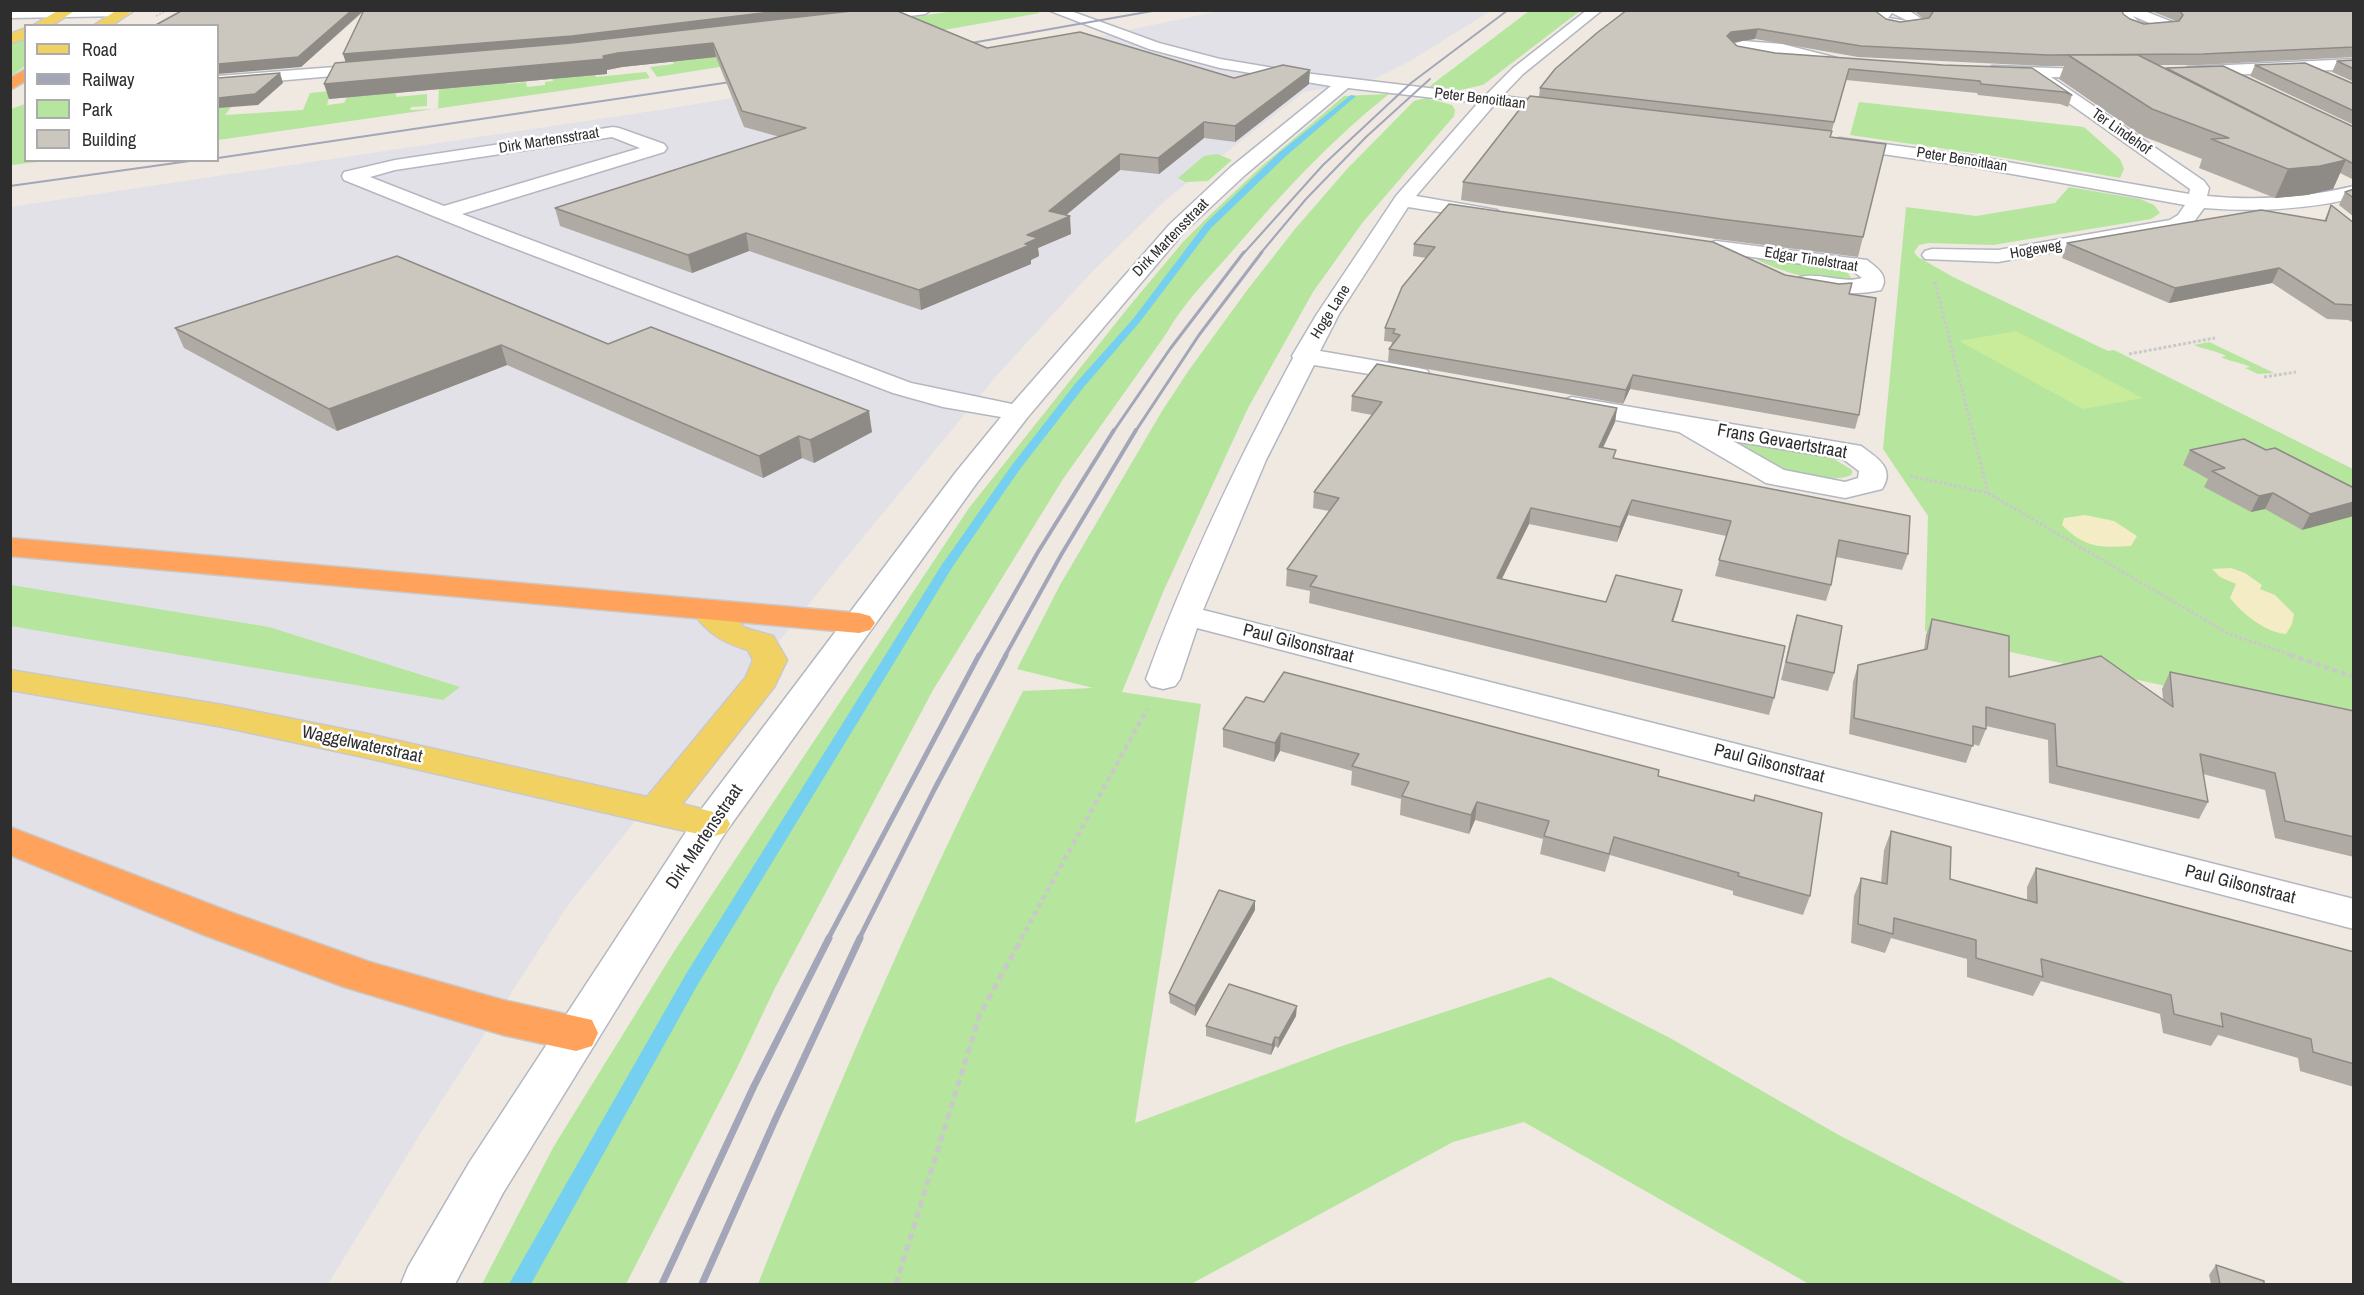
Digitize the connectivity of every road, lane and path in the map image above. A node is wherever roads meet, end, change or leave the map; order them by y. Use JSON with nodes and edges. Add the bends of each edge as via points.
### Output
{"nodes":[{"id":1,"x":44,"y":10,"type":"edge"},
{"id":2,"x":925,"y":10,"type":"edge"},
{"id":3,"x":1054,"y":10,"type":"edge"},
{"id":4,"x":1596,"y":10,"type":"edge"},
{"id":5,"x":1887,"y":10,"type":"edge"},
{"id":6,"x":1897,"y":10,"type":"edge"},
{"id":7,"x":127,"y":11,"type":"edge"},
{"id":8,"x":29,"y":12,"type":"junction"},
{"id":9,"x":67,"y":12,"type":"edge"},
{"id":10,"x":10,"y":14,"type":"edge"},
{"id":11,"x":841,"y":21,"type":"edge"},
{"id":12,"x":43,"y":24,"type":"edge"},
{"id":13,"x":104,"y":24,"type":"edge"},
{"id":14,"x":24,"y":33,"type":"edge"},
{"id":15,"x":10,"y":40,"type":"edge"},
{"id":16,"x":1837,"y":61,"type":"joint"},
{"id":17,"x":2354,"y":64,"type":"edge"},
{"id":18,"x":2304,"y":67,"type":"junction"},
{"id":19,"x":386,"y":68,"type":"edge"},
{"id":20,"x":1979,"y":71,"type":"edge"},
{"id":21,"x":2223,"y":71,"type":"junction"},
{"id":22,"x":2031,"y":72,"type":"junction"},
{"id":23,"x":2169,"y":72,"type":"edge"},
{"id":24,"x":2122,"y":73,"type":"edge"},
{"id":25,"x":24,"y":75,"type":"edge"},
{"id":26,"x":219,"y":81,"type":"edge"},
{"id":27,"x":1344,"y":83,"type":"junction"},
{"id":28,"x":2335,"y":83,"type":"edge"},
{"id":29,"x":10,"y":85,"type":"edge"},
{"id":30,"x":2253,"y":86,"type":"edge"},
{"id":31,"x":1490,"y":100,"type":"junction"},
{"id":32,"x":1582,"y":111,"type":"edge"},
{"id":33,"x":1818,"y":140,"type":"edge"},
{"id":34,"x":2331,"y":178,"type":"edge"},
{"id":35,"x":2354,"y":191,"type":"edge"},
{"id":36,"x":1403,"y":200,"type":"junction"},
{"id":37,"x":2196,"y":200,"type":"junction"},
{"id":38,"x":2320,"y":202,"type":"junction"},
{"id":39,"x":443,"y":213,"type":"junction"},
{"id":40,"x":2337,"y":217,"type":"edge"},
{"id":41,"x":1514,"y":218,"type":"edge"},
{"id":42,"x":1692,"y":243,"type":"edge"},
{"id":43,"x":1716,"y":247,"type":"junction"},
{"id":44,"x":1932,"y":255,"type":"joint"},
{"id":45,"x":2215,"y":338,"type":"dead end"},
{"id":46,"x":2129,"y":354,"type":"dead end"},
{"id":47,"x":1304,"y":356,"type":"junction"},
{"id":48,"x":2296,"y":372,"type":"dead end"},
{"id":49,"x":2264,"y":376,"type":"dead end"},
{"id":50,"x":1445,"y":381,"type":"edge"},
{"id":51,"x":1550,"y":400,"type":"edge"},
{"id":52,"x":1018,"y":413,"type":"junction"},
{"id":53,"x":1687,"y":426,"type":"junction"},
{"id":54,"x":1873,"y":468,"type":"junction"},
{"id":55,"x":1988,"y":493,"type":"junction"},
{"id":56,"x":10,"y":547,"type":"edge"},
{"id":57,"x":708,"y":611,"type":"junction"},
{"id":58,"x":1185,"y":615,"type":"junction"},
{"id":59,"x":859,"y":623,"type":"junction"},
{"id":60,"x":2354,"y":677,"type":"edge"},
{"id":61,"x":1163,"y":679,"type":"joint"},
{"id":62,"x":10,"y":680,"type":"edge"},
{"id":63,"x":656,"y":811,"type":"junction"},
{"id":64,"x":711,"y":824,"type":"junction"},
{"id":65,"x":10,"y":840,"type":"edge"},
{"id":66,"x":2354,"y":914,"type":"edge"},
{"id":67,"x":576,"y":1033,"type":"junction"},
{"id":68,"x":427,"y":1284,"type":"edge"},
{"id":69,"x":896,"y":1284,"type":"edge"}],
"edges":[{"from":1,"to":8,"type":"street"},
{"from":2,"to":11,"type":"street"},
{"from":3,"to":27,"type":"street","name":"Peter Benoitlaan","via":[[1200,58]]},
{"from":4,"to":31,"type":"street","name":"Hoge Lane","via":[[1518,71]]},
{"from":5,"to":6,"type":"street","via":[[1882,21],[1900,25],[1921,23]]},
{"from":7,"to":9,"type":"street"},
{"from":7,"to":13,"type":"main road"},
{"from":8,"to":9,"type":"street"},
{"from":8,"to":10,"type":"street"},
{"from":9,"to":12,"type":"main road"},
{"from":14,"to":15,"type":"main road"},
{"from":16,"to":16,"type":"street","via":[[1755,55],[1734,48],[1762,46]]},
{"from":17,"to":18,"type":"street"},
{"from":18,"to":21,"type":"street"},
{"from":18,"to":28,"type":"street"},
{"from":19,"to":26,"type":"street"},
{"from":20,"to":22,"type":"street"},
{"from":21,"to":23,"type":"street"},
{"from":21,"to":30,"type":"street"},
{"from":22,"to":24,"type":"street"},
{"from":22,"to":37,"type":"street","name":"Ter Lindehof","via":[[2197,185]]},
{"from":25,"to":29,"type":"highway"},
{"from":27,"to":31,"type":"street","name":"Peter Benoitlaan"},
{"from":27,"to":52,"type":"street","name":"Dirk Martensstraat","via":[[1238,171],[1177,228]]},
{"from":31,"to":32,"type":"street","name":"Peter Benoitlaan"},
{"from":31,"to":36,"type":"street","name":"Hoge Lane"},
{"from":33,"to":37,"type":"street","name":"Peter Benoitlaan","via":[[1943,156]]},
{"from":34,"to":35,"type":"street"},
{"from":35,"to":38,"type":"street"},
{"from":36,"to":41,"type":"street"},
{"from":36,"to":47,"type":"street","name":"Hoge Lane"},
{"from":37,"to":38,"type":"street","via":[[2271,206]]},
{"from":37,"to":44,"type":"street","name":"Hogeweg","via":[[2187,220],[2175,225],[1998,256]]},
{"from":38,"to":40,"type":"street"},
{"from":39,"to":39,"type":"street","name":"Dirk Martensstraat","via":[[351,176],[395,165],[613,132],[658,148]]},
{"from":39,"to":52,"type":"street","name":"Dirk Martensstraat","via":[[902,388]]},
{"from":42,"to":43,"type":"street","name":"Edgar Tinelstraat"},
{"from":43,"to":43,"type":"street","name":"Edgar Tinelstraat","via":[[1778,276],[1836,287],[1873,285],[1873,276],[1859,266]]},
{"from":44,"to":55,"type":"path","via":[[1932,271]]},
{"from":45,"to":46,"type":"path"},
{"from":47,"to":50,"type":"street"},
{"from":47,"to":58,"type":"street","name":"Hoge Lane","via":[[1252,460]]},
{"from":48,"to":49,"type":"path"},
{"from":51,"to":53,"type":"street","name":"Frans Gevaertstraat"},
{"from":52,"to":59,"type":"street","name":"Dirk Martensstraat"},
{"from":53,"to":54,"type":"street","name":"Frans Gevaertstraat","via":[[1851,452]]},
{"from":53,"to":54,"type":"street","name":"Frans Gevaertstraat","via":[[1776,477],[1845,490],[1872,483]]},
{"from":54,"to":55,"type":"path"},
{"from":55,"to":60,"type":"path","via":[[2229,634]]},
{"from":56,"to":57,"type":"highway"},
{"from":57,"to":59,"type":"highway"},
{"from":57,"to":63,"type":"main road","via":[[733,635],[761,643],[770,660],[762,680]]},
{"from":58,"to":61,"type":"street","name":"Hoge Lane"},
{"from":58,"to":66,"type":"street","name":"Paul Gilsonstraat"},
{"from":59,"to":64,"type":"street","name":"Dirk Martensstraat"},
{"from":61,"to":69,"type":"path","via":[[980,1014]]},
{"from":62,"to":63,"type":"main road","name":"Waggelwaterstraat","via":[[223,716]]},
{"from":63,"to":64,"type":"main road","name":"Waggelwaterstraat"},
{"from":64,"to":67,"type":"street","name":"Dirk Martensstraat"},
{"from":65,"to":67,"type":"highway","via":[[302,957],[526,1024]]},
{"from":67,"to":68,"type":"street","name":"Dirk Martensstraat","via":[[486,1178]]}]}
